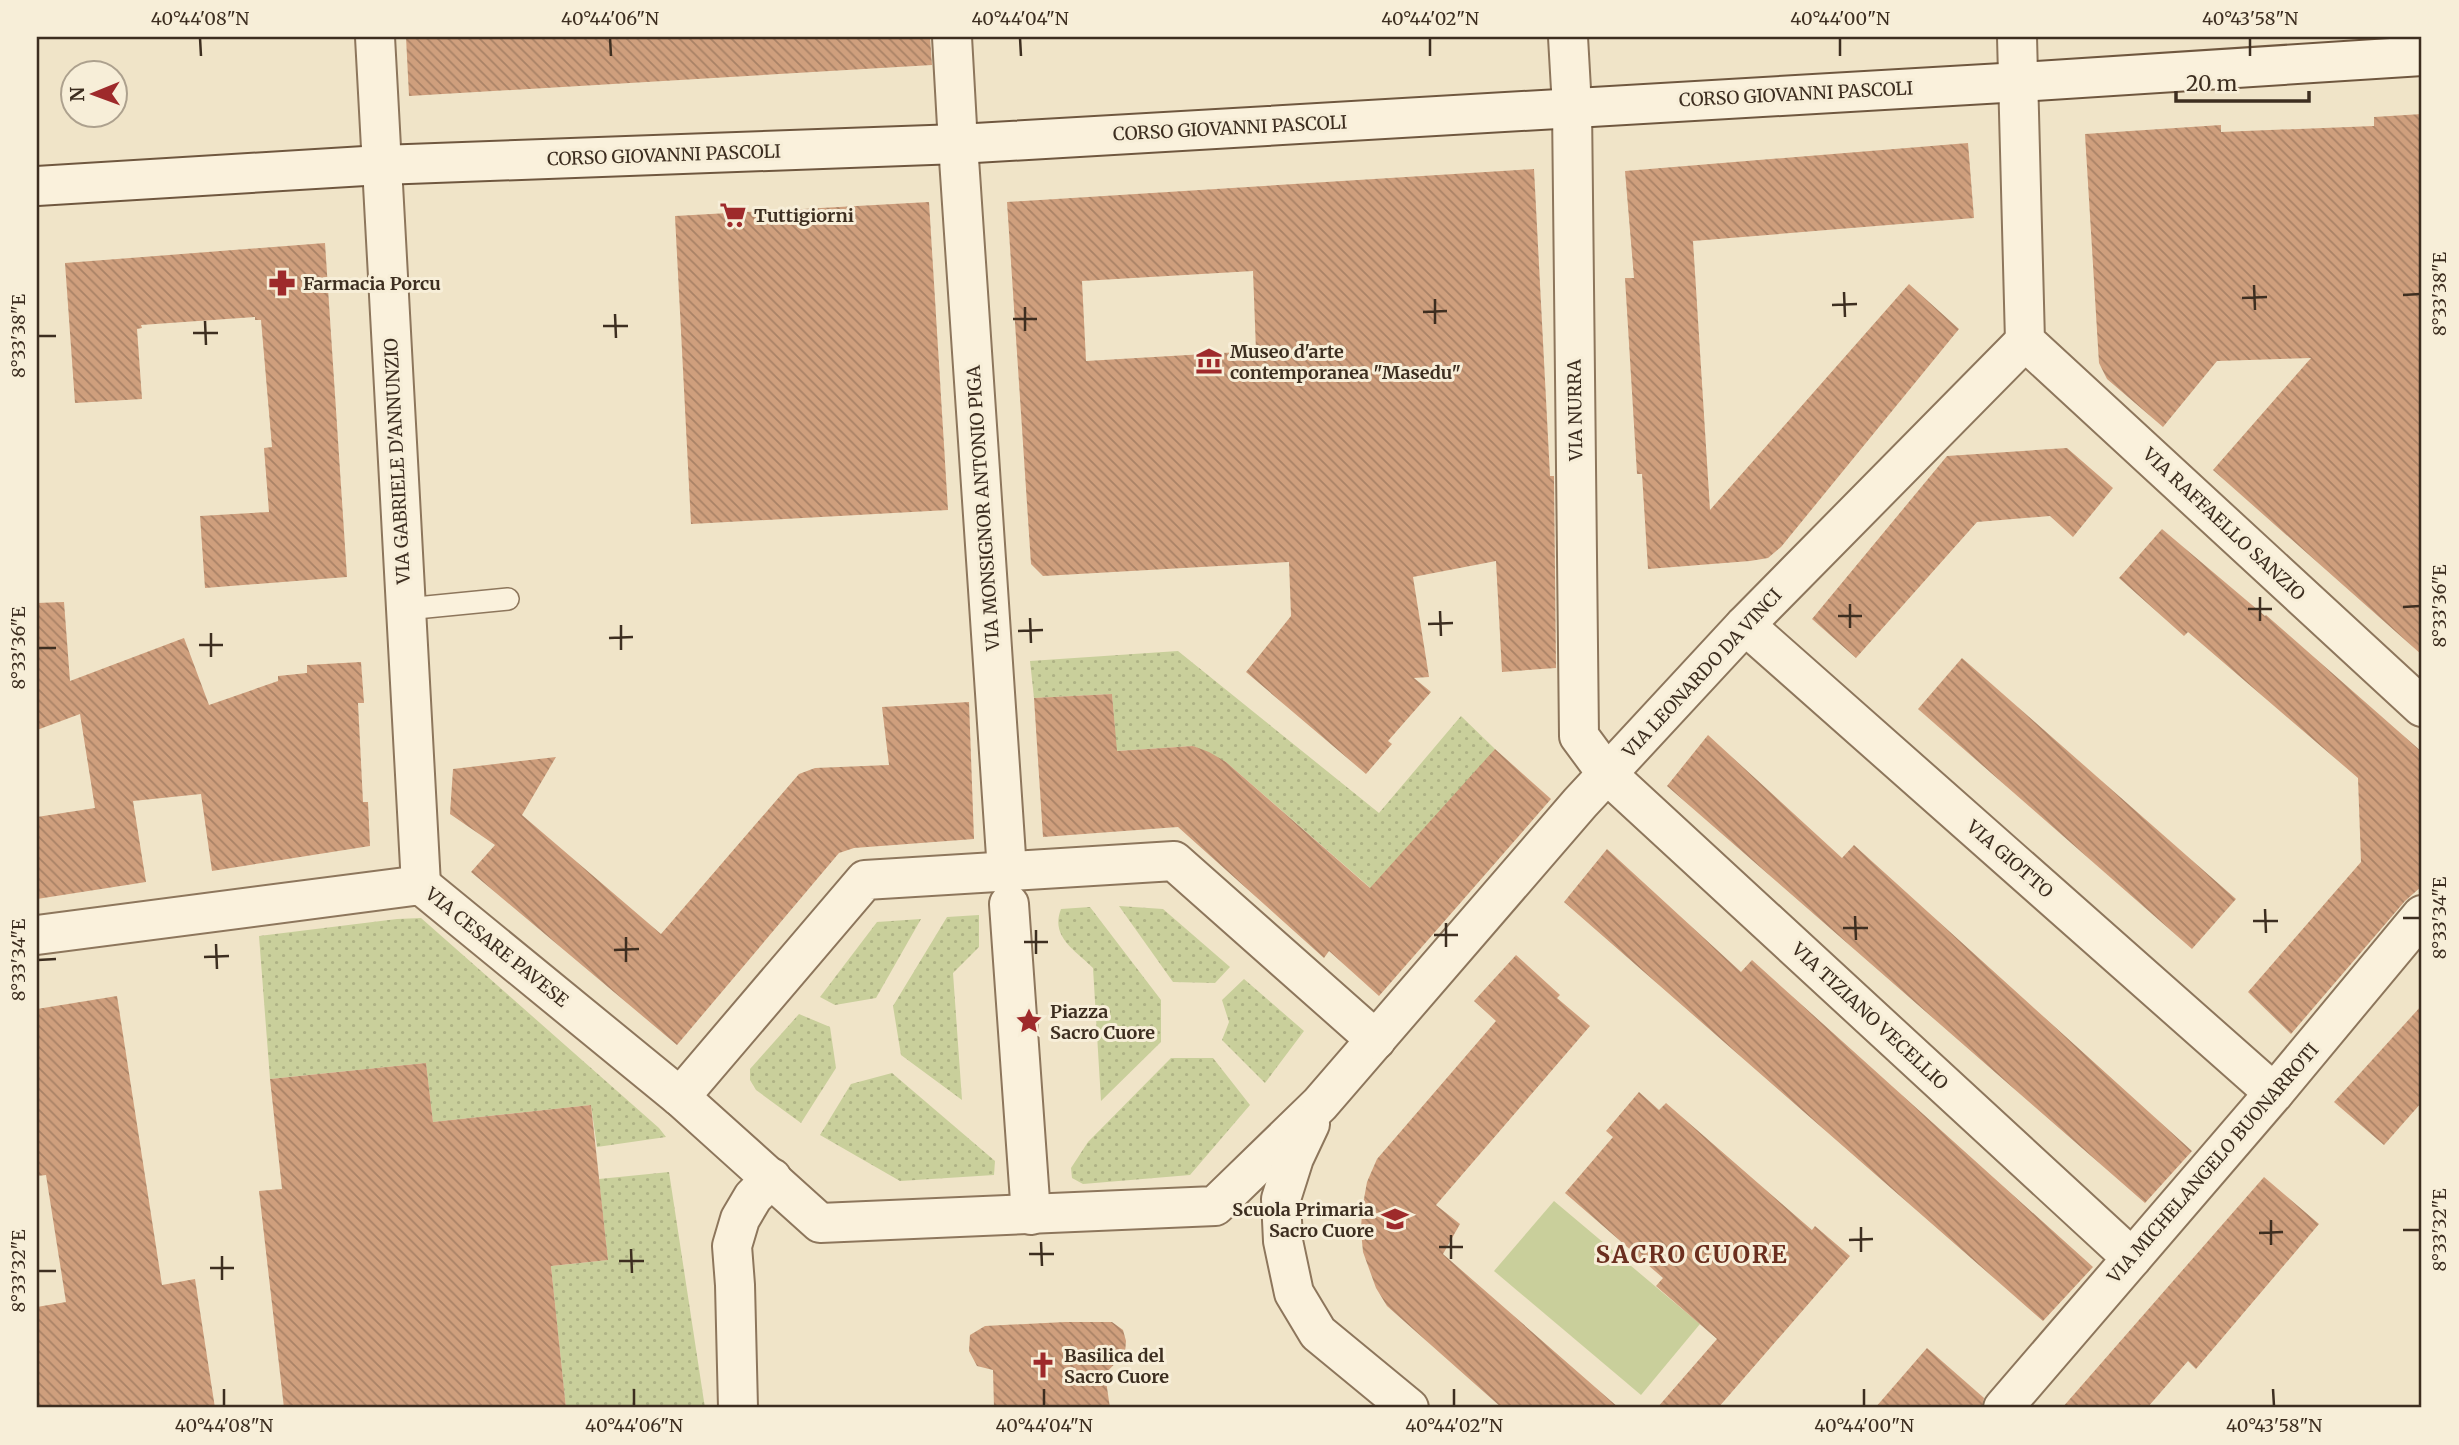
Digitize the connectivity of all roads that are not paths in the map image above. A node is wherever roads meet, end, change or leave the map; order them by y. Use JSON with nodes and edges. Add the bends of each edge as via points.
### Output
{"nodes":[{"id":1,"x":375,"y":37,"type":"edge"},
{"id":2,"x":953,"y":37,"type":"edge"},
{"id":3,"x":1569,"y":37,"type":"edge"},
{"id":4,"x":2017,"y":37,"type":"edge"},
{"id":5,"x":2422,"y":56,"type":"edge"},
{"id":6,"x":2020,"y":82,"type":"junction"},
{"id":7,"x":1572,"y":107,"type":"junction"},
{"id":8,"x":957,"y":144,"type":"junction"},
{"id":9,"x":381,"y":165,"type":"junction"},
{"id":10,"x":37,"y":186,"type":"edge"},
{"id":11,"x":2025,"y":341,"type":"junction"},
{"id":12,"x":508,"y":599,"type":"dead end"},
{"id":13,"x":406,"y":609,"type":"junction"},
{"id":14,"x":1745,"y":625,"type":"junction"},
{"id":15,"x":2422,"y":707,"type":"edge"},
{"id":16,"x":1607,"y":774,"type":"junction"},
{"id":17,"x":421,"y":885,"type":"junction"},
{"id":18,"x":1008,"y":887,"type":"junction"},
{"id":19,"x":2422,"y":915,"type":"edge"},
{"id":20,"x":37,"y":935,"type":"edge"},
{"id":21,"x":1376,"y":1040,"type":"junction"},
{"id":22,"x":2274,"y":1093,"type":"junction"},
{"id":23,"x":681,"y":1097,"type":"junction"},
{"id":24,"x":1320,"y":1104,"type":"junction"},
{"id":25,"x":772,"y":1178,"type":"junction"},
{"id":26,"x":1031,"y":1215,"type":"junction"},
{"id":27,"x":2132,"y":1258,"type":"junction"},
{"id":28,"x":738,"y":1408,"type":"edge"},
{"id":29,"x":1409,"y":1408,"type":"edge"},
{"id":30,"x":2003,"y":1408,"type":"edge"}],
"edges":[{"from":1,"to":9,"type":"street","name":"VIA GABRIELE D'ANNUNZIO"},
{"from":2,"to":8,"type":"street","name":"VIA MONSIGNOR ANTONIO PIGA"},
{"from":3,"to":7,"type":"street","name":"VIA NURRA"},
{"from":4,"to":6,"type":"street"},
{"from":5,"to":6,"type":"street","name":"CORSO GIOVANNI PASCOLI"},
{"from":6,"to":7,"type":"street","name":"CORSO GIOVANNI PASCOLI"},
{"from":6,"to":11,"type":"street"},
{"from":7,"to":8,"type":"street","name":"CORSO GIOVANNI PASCOLI"},
{"from":7,"to":16,"type":"street","name":"VIA NURRA","via":[[1579,736]]},
{"from":8,"to":9,"type":"street","name":"CORSO GIOVANNI PASCOLI"},
{"from":8,"to":18,"type":"street","name":"VIA MONSIGNOR ANTONIO PIGA"},
{"from":9,"to":10,"type":"street","name":"CORSO GIOVANNI PASCOLI"},
{"from":9,"to":13,"type":"street","name":"VIA GABRIELE D'ANNUNZIO"},
{"from":11,"to":14,"type":"street","name":"VIA LEONARDO DA VINCI"},
{"from":11,"to":15,"type":"street","name":"VIA RAFFAELLO SANZIO"},
{"from":12,"to":13,"type":"lane"},
{"from":13,"to":17,"type":"street","name":"VIA GABRIELE D'ANNUNZIO"},
{"from":14,"to":16,"type":"street","name":"VIA LEONARDO DA VINCI"},
{"from":14,"to":22,"type":"street","name":"VIA GIOTTO"},
{"from":16,"to":21,"type":"street","name":"VIA LEONARDO DA VINCI"},
{"from":16,"to":27,"type":"street","name":"VIA TIZIANO VECELLIO"},
{"from":17,"to":20,"type":"street","name":"VIA CESARE PAVESE"},
{"from":17,"to":23,"type":"street","name":"VIA CESARE PAVESE"},
{"from":18,"to":21,"type":"street","via":[[1174,861]]},
{"from":18,"to":23,"type":"street","via":[[865,880]]},
{"from":18,"to":26,"type":"street"},
{"from":19,"to":22,"type":"street","name":"VIA MICHELANGELO BUONARROTI"},
{"from":21,"to":24,"type":"street","name":"VIA LEONARDO DA VINCI"},
{"from":22,"to":27,"type":"street","name":"VIA MICHELANGELO BUONARROTI"},
{"from":23,"to":25,"type":"street","name":"VIA CESARE PAVESE"},
{"from":24,"to":26,"type":"street","name":"VIA LEONARDO DA VINCI","via":[[1215,1206]]},
{"from":24,"to":29,"type":"street","via":[[1294,1158],[1281,1199],[1283,1241],[1294,1293],[1318,1333]]},
{"from":25,"to":26,"type":"street","via":[[820,1223]]},
{"from":25,"to":28,"type":"street","via":[[740,1219],[732,1246]]},
{"from":27,"to":30,"type":"street","name":"VIA MICHELANGELO BUONARROTI"}]}
